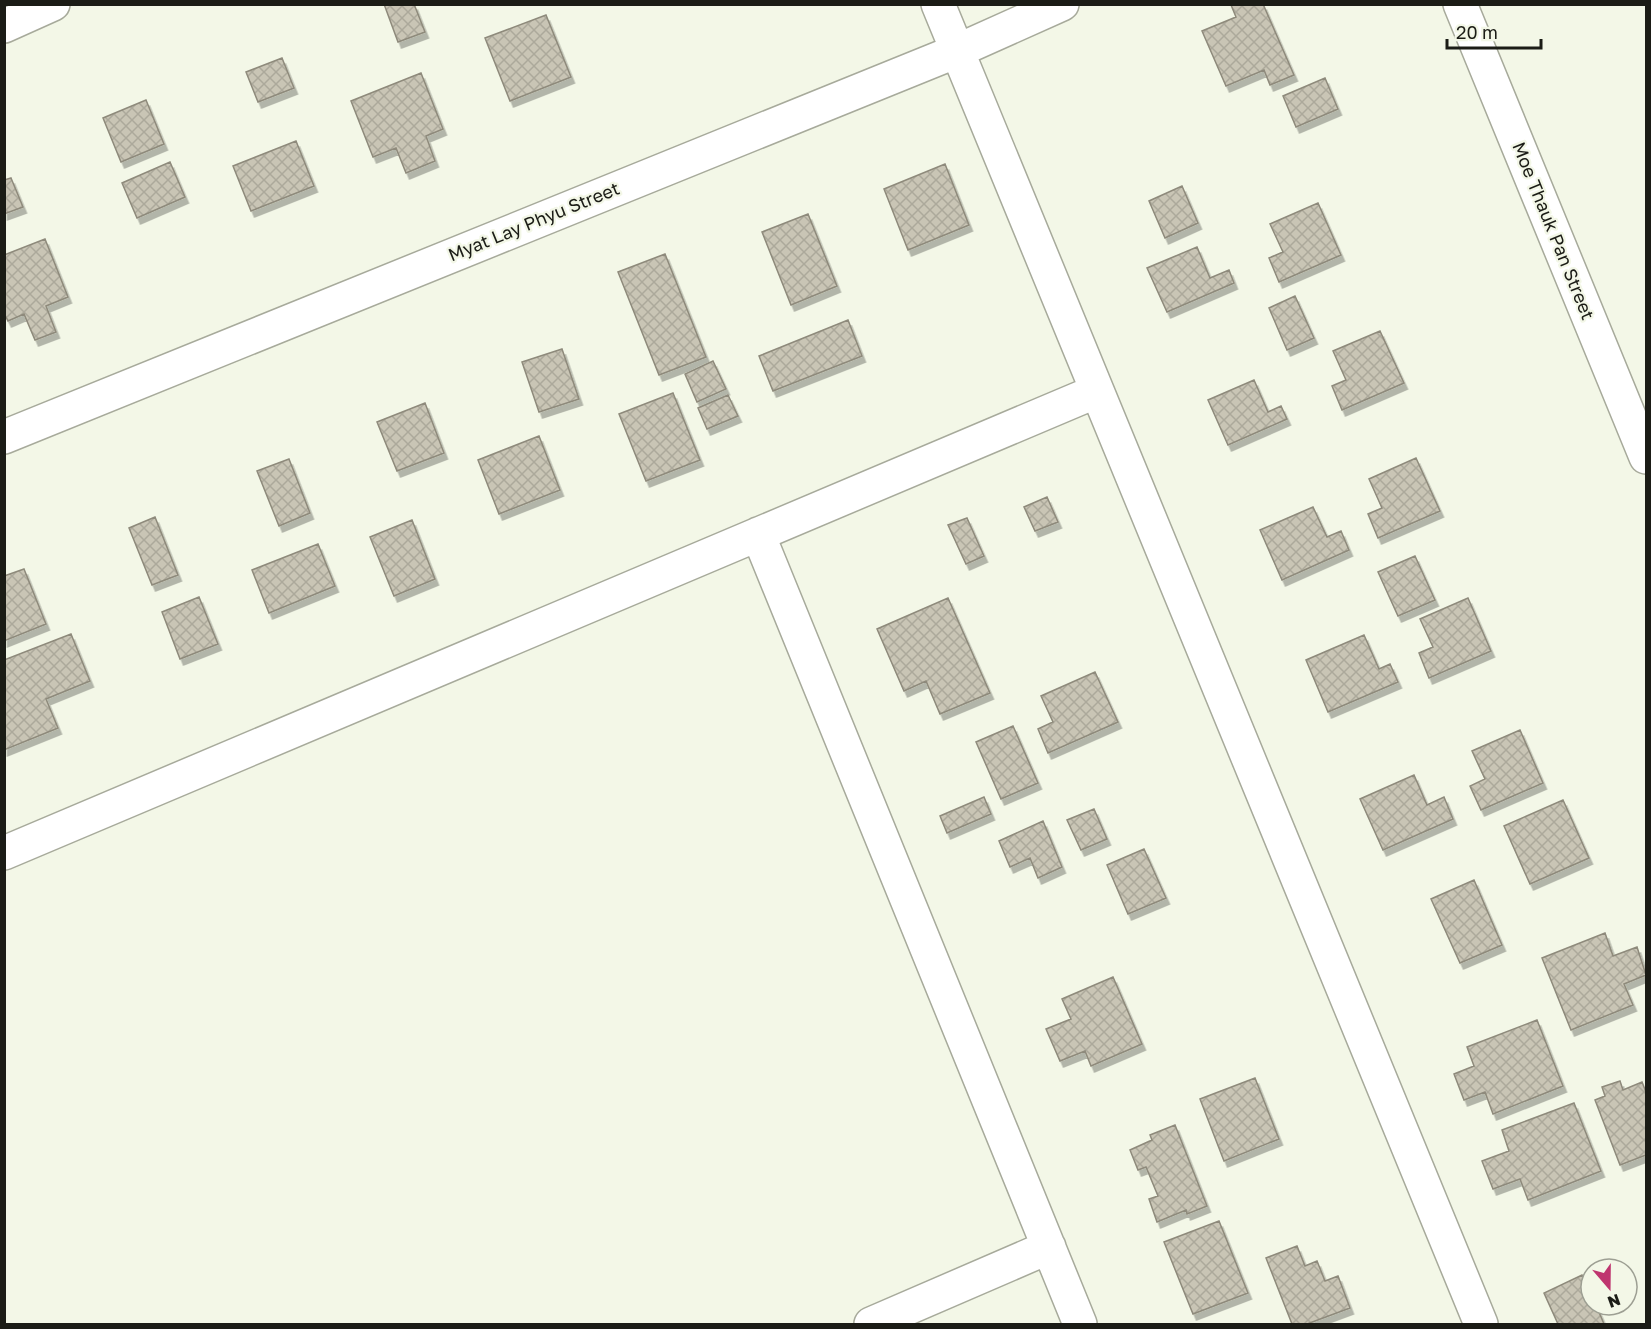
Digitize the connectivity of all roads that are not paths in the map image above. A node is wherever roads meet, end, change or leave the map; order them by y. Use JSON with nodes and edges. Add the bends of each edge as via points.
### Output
{"nodes":[{"id":1,"x":53,"y":4,"type":"edge"},
{"id":2,"x":938,"y":4,"type":"edge"},
{"id":3,"x":1062,"y":4,"type":"edge"},
{"id":4,"x":1460,"y":4,"type":"edge"},
{"id":5,"x":4,"y":26,"type":"edge"},
{"id":6,"x":957,"y":51,"type":"junction"},
{"id":7,"x":1097,"y":391,"type":"junction"},
{"id":8,"x":4,"y":437,"type":"edge"},
{"id":9,"x":1647,"y":457,"type":"edge"},
{"id":10,"x":758,"y":534,"type":"junction"},
{"id":11,"x":4,"y":852,"type":"edge"},
{"id":12,"x":1049,"y":1247,"type":"junction"},
{"id":13,"x":871,"y":1324,"type":"edge"},
{"id":14,"x":1080,"y":1324,"type":"edge"},
{"id":15,"x":1481,"y":1324,"type":"edge"}],
"edges":[{"from":1,"to":5,"type":"street"},
{"from":2,"to":6,"type":"street"},
{"from":3,"to":6,"type":"street","name":"Myat Lay Phyu Street"},
{"from":4,"to":9,"type":"street","name":"Moe Thauk Pan Street"},
{"from":6,"to":7,"type":"street"},
{"from":6,"to":8,"type":"street","name":"Myat Lay Phyu Street"},
{"from":7,"to":10,"type":"street"},
{"from":7,"to":15,"type":"street"},
{"from":10,"to":11,"type":"street"},
{"from":10,"to":12,"type":"street"},
{"from":12,"to":13,"type":"street"},
{"from":12,"to":14,"type":"street"}]}
